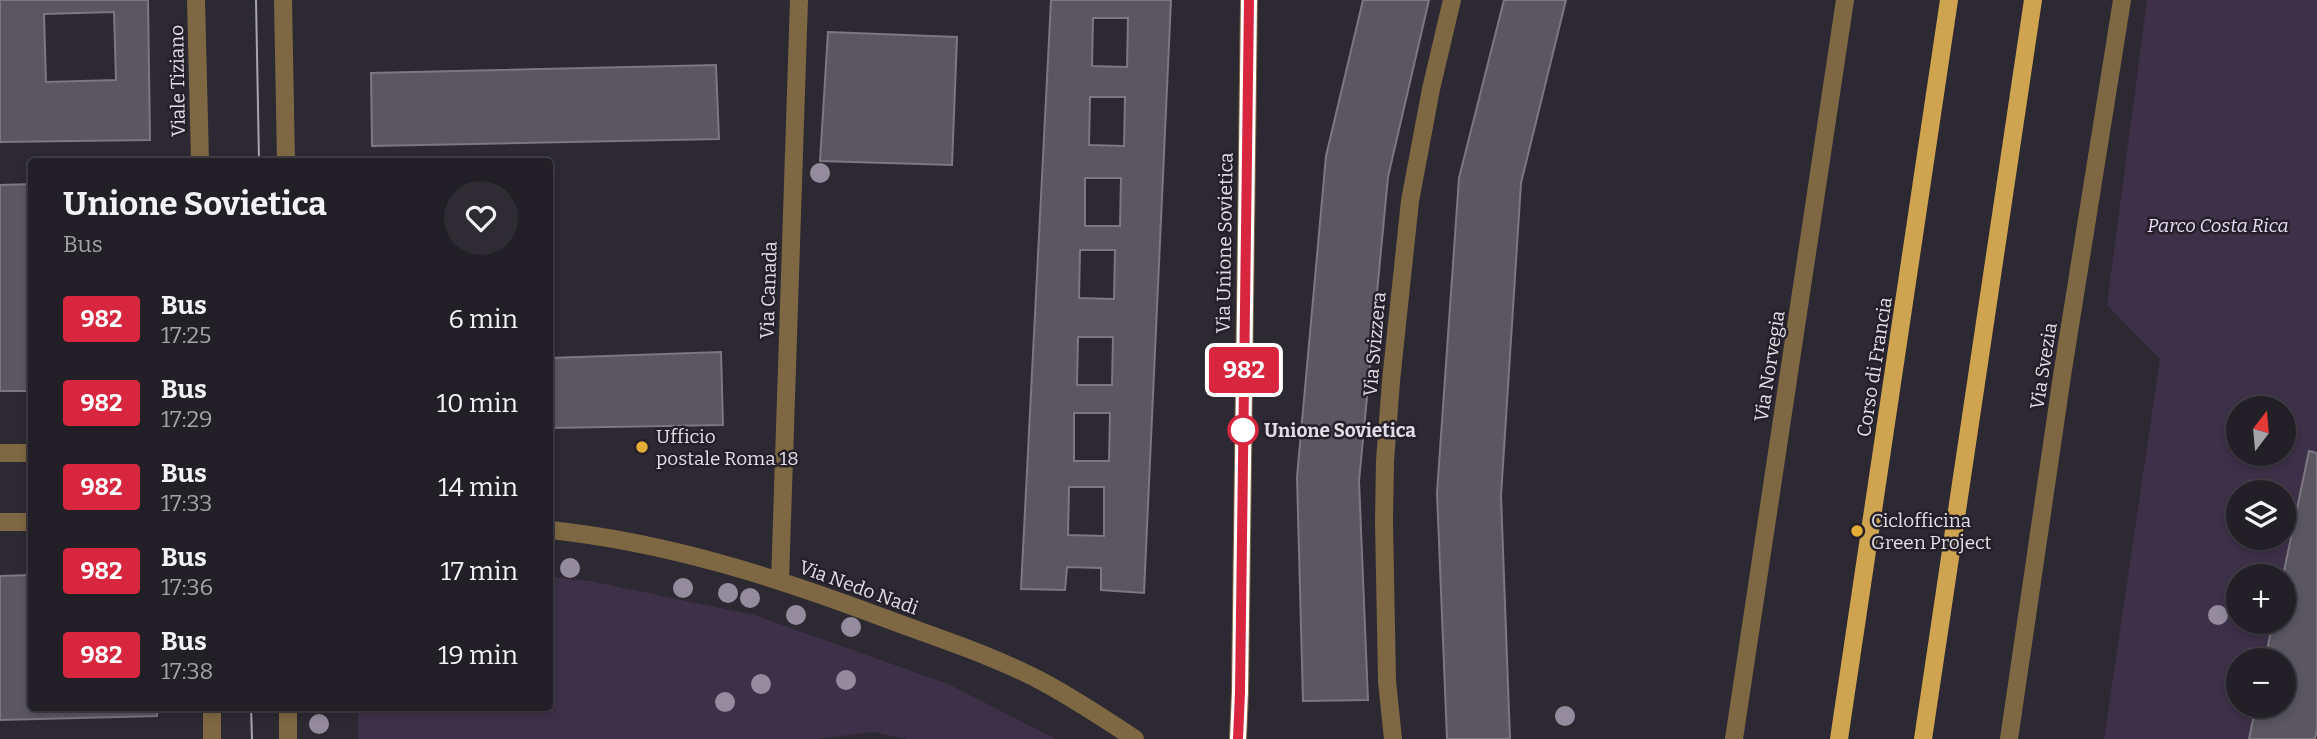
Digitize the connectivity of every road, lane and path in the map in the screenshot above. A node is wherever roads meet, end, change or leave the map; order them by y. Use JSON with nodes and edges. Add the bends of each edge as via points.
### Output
{"nodes":[{"id":1,"x":196,"y":0,"type":"edge"},
{"id":2,"x":283,"y":0,"type":"edge"},
{"id":3,"x":799,"y":0,"type":"edge"},
{"id":4,"x":1248,"y":0,"type":"edge"},
{"id":5,"x":1452,"y":0,"type":"edge"},
{"id":6,"x":1845,"y":0,"type":"edge"},
{"id":7,"x":1949,"y":0,"type":"edge"},
{"id":8,"x":2033,"y":0,"type":"edge"},
{"id":9,"x":2122,"y":0,"type":"edge"},
{"id":10,"x":200,"y":158,"type":"edge"},
{"id":11,"x":286,"y":158,"type":"edge"},
{"id":12,"x":0,"y":453,"type":"edge"},
{"id":13,"x":28,"y":453,"type":"edge"},
{"id":14,"x":0,"y":522,"type":"edge"},
{"id":15,"x":28,"y":522,"type":"edge"},
{"id":16,"x":553,"y":530,"type":"edge"},
{"id":17,"x":780,"y":581,"type":"junction"},
{"id":18,"x":212,"y":711,"type":"edge"},
{"id":19,"x":288,"y":711,"type":"edge"},
{"id":20,"x":212,"y":739,"type":"edge"},
{"id":21,"x":288,"y":739,"type":"edge"},
{"id":22,"x":1135,"y":739,"type":"edge"},
{"id":23,"x":1238,"y":739,"type":"edge"},
{"id":24,"x":1392,"y":739,"type":"edge"},
{"id":25,"x":1734,"y":739,"type":"edge"},
{"id":26,"x":1839,"y":739,"type":"edge"},
{"id":27,"x":1923,"y":739,"type":"edge"},
{"id":28,"x":2009,"y":739,"type":"edge"}],
"edges":[{"from":1,"to":10,"type":"street","name":"Viale Tiziano"},
{"from":2,"to":11,"type":"street"},
{"from":3,"to":17,"type":"street","name":"Via Canada"},
{"from":4,"to":23,"type":"street","name":"Via Unione Sovietica"},
{"from":5,"to":24,"type":"street","name":"Via Svizzera","via":[[1410,201],[1391,381],[1384,534]]},
{"from":6,"to":25,"type":"street","name":"Via Norvegia"},
{"from":7,"to":26,"type":"main road","name":"Corso di Francia"},
{"from":8,"to":27,"type":"main road"},
{"from":9,"to":28,"type":"street","name":"Via Svezia"},
{"from":12,"to":13,"type":"street"},
{"from":14,"to":15,"type":"street"},
{"from":16,"to":17,"type":"street","name":"Via Nedo Nadi","via":[[674,552]]},
{"from":17,"to":22,"type":"street","name":"Via Nedo Nadi","via":[[1023,672]]},
{"from":18,"to":20,"type":"street"},
{"from":19,"to":21,"type":"street"}]}
